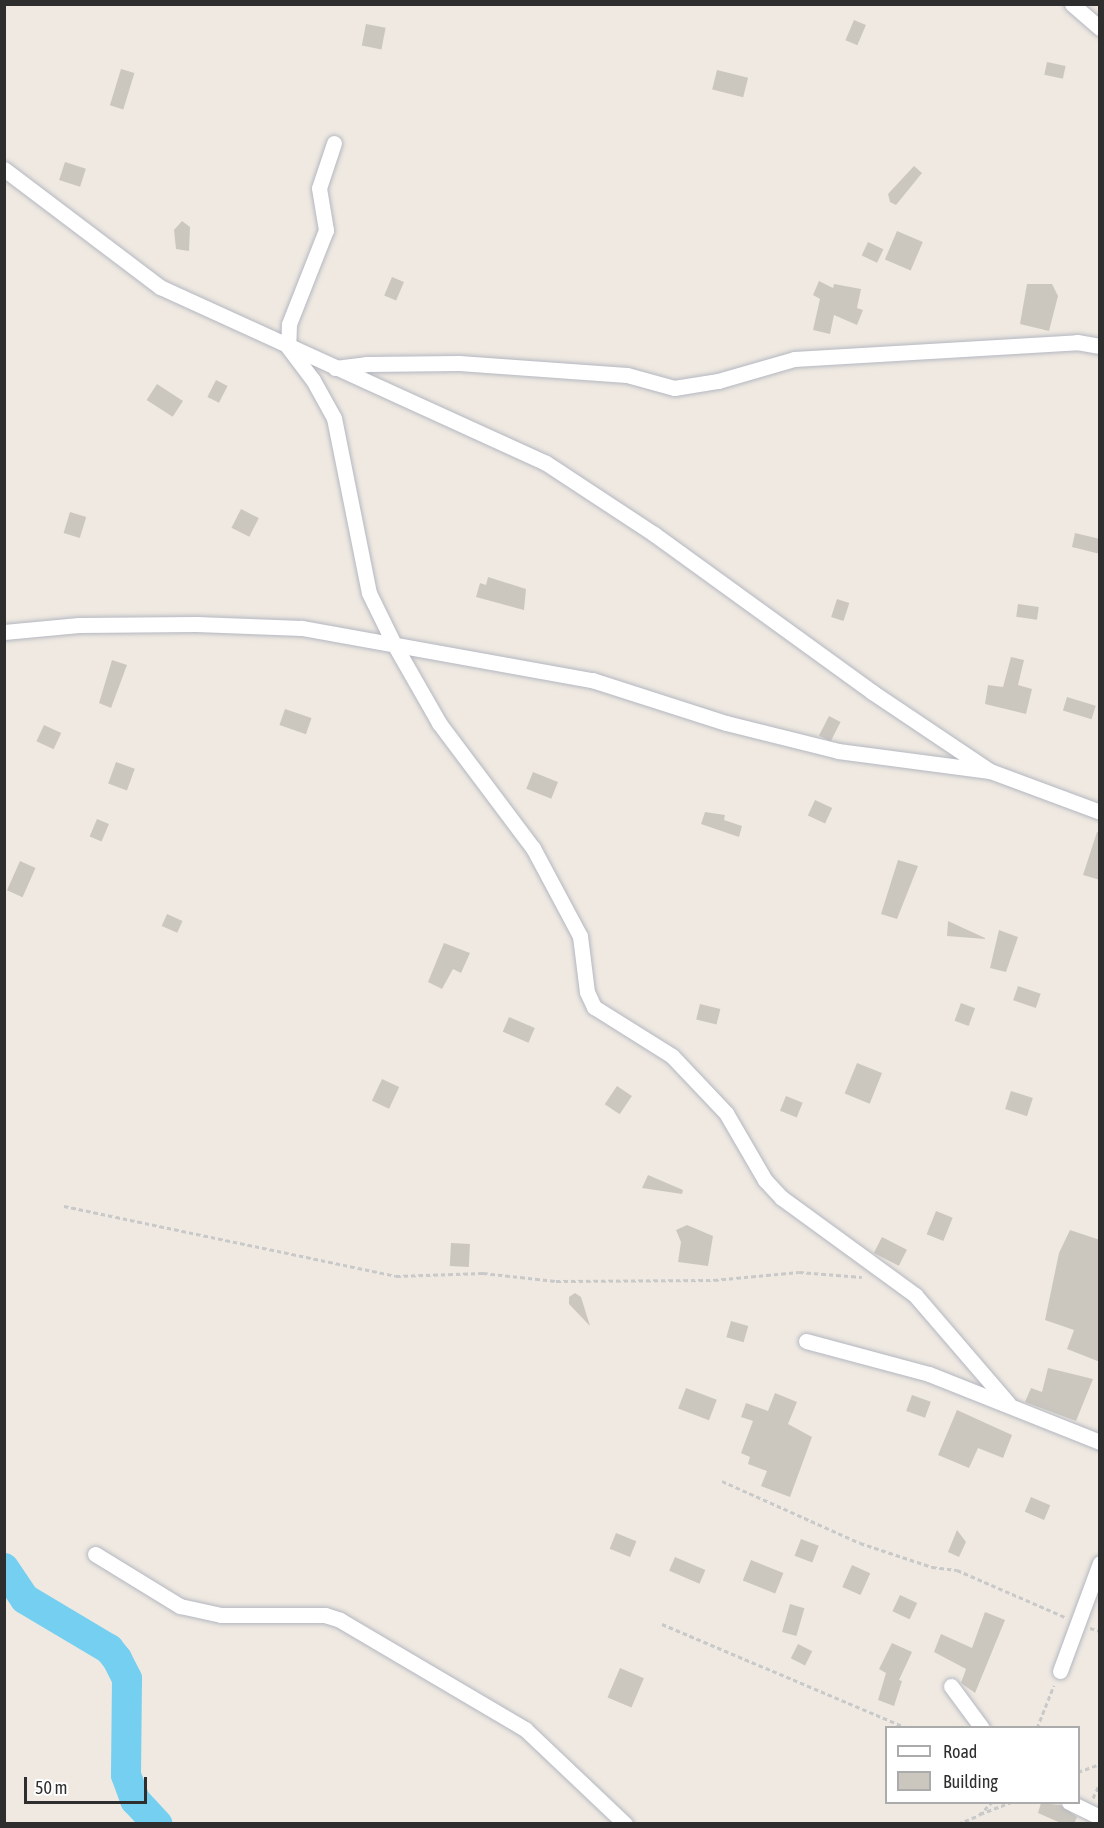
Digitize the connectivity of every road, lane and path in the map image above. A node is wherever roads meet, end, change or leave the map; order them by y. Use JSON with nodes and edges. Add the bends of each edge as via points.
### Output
{"nodes":[{"id":1,"x":1071,"y":4,"type":"edge"},
{"id":2,"x":1100,"y":28,"type":"edge"},
{"id":3,"x":334,"y":143,"type":"dead end"},
{"id":4,"x":4,"y":170,"type":"edge"},
{"id":5,"x":1100,"y":346,"type":"edge"},
{"id":6,"x":288,"y":347,"type":"junction"},
{"id":7,"x":334,"y":369,"type":"junction"},
{"id":8,"x":4,"y":632,"type":"edge"},
{"id":9,"x":394,"y":644,"type":"junction"},
{"id":10,"x":990,"y":771,"type":"junction"},
{"id":11,"x":1100,"y":812,"type":"edge"},
{"id":12,"x":64,"y":1206,"type":"dead end"},
{"id":13,"x":864,"y":1277,"type":"dead end"},
{"id":14,"x":806,"y":1341,"type":"dead end"},
{"id":15,"x":1008,"y":1403,"type":"junction"},
{"id":16,"x":1100,"y":1442,"type":"edge"},
{"id":17,"x":722,"y":1481,"type":"dead end"},
{"id":18,"x":95,"y":1554,"type":"dead end"},
{"id":19,"x":1100,"y":1563,"type":"edge"},
{"id":20,"x":1079,"y":1623,"type":"junction"},
{"id":21,"x":662,"y":1624,"type":"dead end"},
{"id":22,"x":1100,"y":1631,"type":"edge"},
{"id":23,"x":1060,"y":1671,"type":"joint"},
{"id":24,"x":951,"y":1686,"type":"dead end"},
{"id":25,"x":902,"y":1726,"type":"edge"},
{"id":26,"x":981,"y":1726,"type":"edge"},
{"id":27,"x":1038,"y":1726,"type":"edge"},
{"id":28,"x":1100,"y":1764,"type":"edge"},
{"id":29,"x":1080,"y":1771,"type":"edge"},
{"id":30,"x":991,"y":1804,"type":"edge"},
{"id":31,"x":1009,"y":1804,"type":"edge"},
{"id":32,"x":1071,"y":1804,"type":"edge"},
{"id":33,"x":979,"y":1815,"type":"junction"},
{"id":34,"x":1100,"y":1817,"type":"edge"},
{"id":35,"x":625,"y":1824,"type":"edge"},
{"id":36,"x":958,"y":1824,"type":"edge"}],
"edges":[{"from":1,"to":2,"type":"street"},
{"from":3,"to":6,"type":"street","via":[[319,188],[326,230],[289,324]]},
{"from":4,"to":6,"type":"street","via":[[160,287]]},
{"from":5,"to":7,"type":"street","via":[[1077,342],[794,359],[718,381],[674,388],[627,375],[459,363]]},
{"from":6,"to":7,"type":"street"},
{"from":6,"to":9,"type":"street","via":[[314,380],[334,418],[369,593]]},
{"from":7,"to":10,"type":"street","via":[[546,464],[654,534],[872,692]]},
{"from":8,"to":9,"type":"street","via":[[79,625],[196,624],[302,628]]},
{"from":9,"to":10,"type":"street","via":[[592,680],[726,723],[838,751]]},
{"from":9,"to":15,"type":"street","via":[[439,723],[533,848],[580,936],[587,992],[594,1007],[672,1056],[726,1113],[765,1180],[782,1198],[915,1295]]},
{"from":10,"to":11,"type":"street"},
{"from":12,"to":13,"type":"path","via":[[396,1275],[483,1272],[556,1281],[714,1280],[799,1272]]},
{"from":14,"to":15,"type":"street","via":[[929,1374]]},
{"from":15,"to":16,"type":"street"},
{"from":17,"to":20,"type":"path","via":[[860,1543],[932,1567],[957,1570]]},
{"from":18,"to":35,"type":"street","via":[[180,1606],[221,1615],[325,1615],[340,1620],[525,1729]]},
{"from":19,"to":20,"type":"street"},
{"from":20,"to":22,"type":"path"},
{"from":20,"to":23,"type":"street"},
{"from":21,"to":25,"type":"path"},
{"from":23,"to":27,"type":"path"},
{"from":24,"to":26,"type":"street"},
{"from":28,"to":29,"type":"path"},
{"from":30,"to":33,"type":"path"},
{"from":31,"to":33,"type":"path"},
{"from":32,"to":34,"type":"street"},
{"from":33,"to":36,"type":"path"}]}
